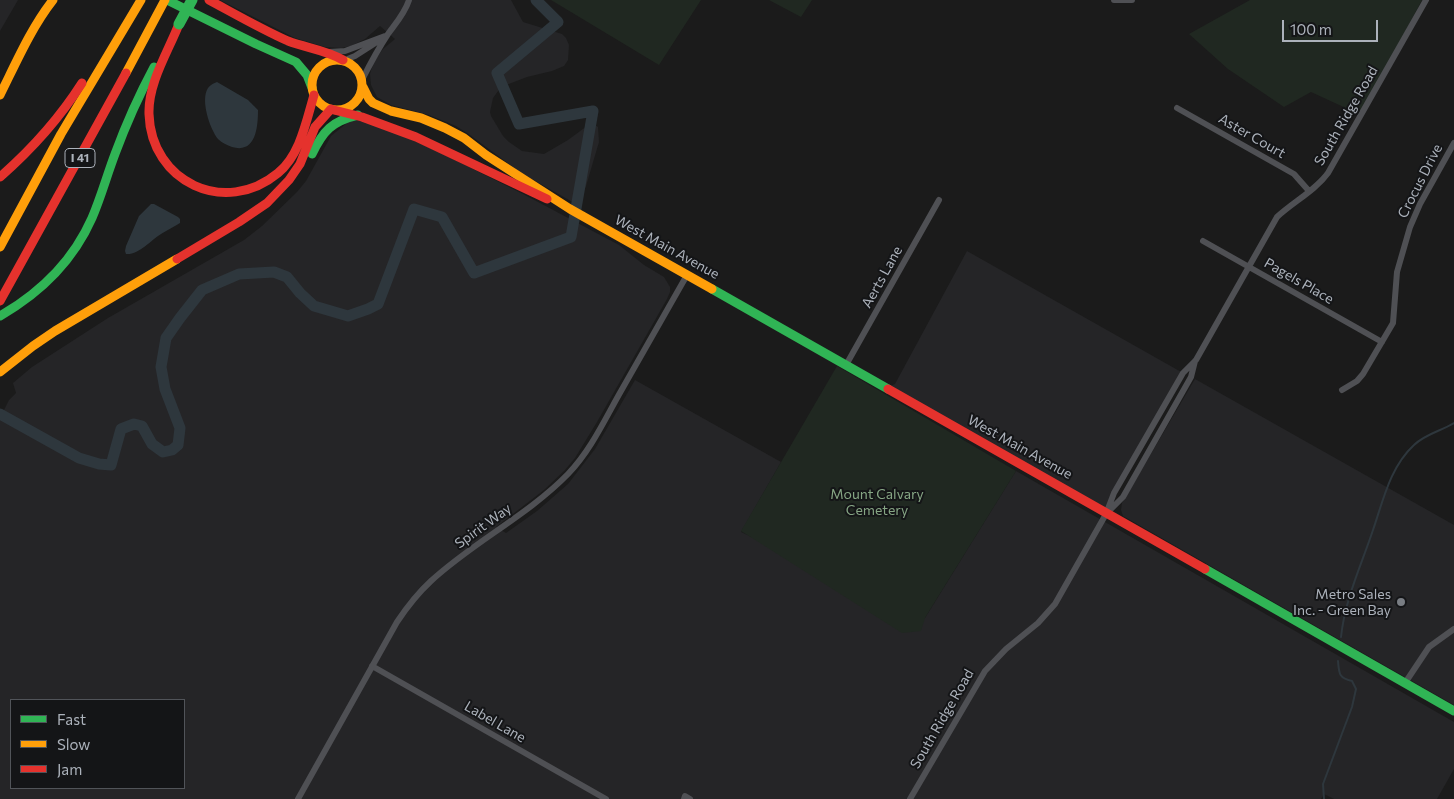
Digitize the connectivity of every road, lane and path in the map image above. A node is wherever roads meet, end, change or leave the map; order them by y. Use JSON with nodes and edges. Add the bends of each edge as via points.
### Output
{"nodes":[{"id":1,"x":166,"y":0,"type":"edge"},
{"id":2,"x":192,"y":0,"type":"edge"},
{"id":3,"x":209,"y":0,"type":"edge"},
{"id":4,"x":409,"y":0,"type":"edge"},
{"id":5,"x":1114,"y":0,"type":"edge"},
{"id":6,"x":1132,"y":0,"type":"edge"},
{"id":7,"x":1426,"y":0,"type":"edge"},
{"id":8,"x":139,"y":2,"type":"edge"},
{"id":9,"x":49,"y":3,"type":"edge"},
{"id":10,"x":179,"y":24,"type":"junction"},
{"id":11,"x":387,"y":35,"type":"junction"},
{"id":12,"x":326,"y":52,"type":"junction"},
{"id":13,"x":344,"y":60,"type":"junction"},
{"id":14,"x":362,"y":84,"type":"junction"},
{"id":15,"x":313,"y":91,"type":"junction"},
{"id":16,"x":0,"y":95,"type":"edge"},
{"id":17,"x":1177,"y":108,"type":"dead end"},
{"id":18,"x":332,"y":109,"type":"junction"},
{"id":19,"x":358,"y":115,"type":"junction"},
{"id":20,"x":1454,"y":143,"type":"edge"},
{"id":21,"x":1,"y":177,"type":"edge"},
{"id":22,"x":289,"y":180,"type":"junction"},
{"id":23,"x":1310,"y":191,"type":"junction"},
{"id":24,"x":939,"y":200,"type":"dead end"},
{"id":25,"x":570,"y":209,"type":"junction"},
{"id":26,"x":1203,"y":241,"type":"dead end"},
{"id":27,"x":0,"y":247,"type":"edge"},
{"id":28,"x":1249,"y":267,"type":"junction"},
{"id":29,"x":687,"y":275,"type":"junction"},
{"id":30,"x":0,"y":301,"type":"edge"},
{"id":31,"x":0,"y":316,"type":"edge"},
{"id":32,"x":1382,"y":342,"type":"junction"},
{"id":33,"x":846,"y":365,"type":"junction"},
{"id":34,"x":0,"y":372,"type":"edge"},
{"id":35,"x":1342,"y":390,"type":"dead end"},
{"id":36,"x":1106,"y":514,"type":"junction"},
{"id":37,"x":1454,"y":630,"type":"edge"},
{"id":38,"x":372,"y":666,"type":"junction"},
{"id":39,"x":1405,"y":683,"type":"junction"},
{"id":40,"x":1454,"y":711,"type":"edge"},
{"id":41,"x":298,"y":799,"type":"edge"},
{"id":42,"x":606,"y":799,"type":"edge"},
{"id":43,"x":684,"y":799,"type":"edge"},
{"id":44,"x":690,"y":799,"type":"edge"},
{"id":45,"x":910,"y":799,"type":"edge"}],
"edges":[{"from":1,"to":15,"type":"main road","via":[[296,62]]},
{"from":1,"to":30,"type":"main road","number":"I 41"},
{"from":2,"to":10,"type":"main road","bridge":true},
{"from":3,"to":12,"type":"main road","via":[[300,46]]},
{"from":4,"to":11,"type":"street","via":[[402,16]]},
{"from":5,"to":6,"type":"street"},
{"from":7,"to":23,"type":"street","name":"South Ridge Road","via":[[1328,173]]},
{"from":8,"to":21,"type":"main road","via":[[118,26],[59,117]]},
{"from":8,"to":27,"type":"main road","number":"I 41","via":[[61,134]]},
{"from":9,"to":16,"type":"main road"},
{"from":10,"to":15,"type":"main road","via":[[154,85],[148,114],[150,133],[161,158],[178,177],[191,185],[222,194],[255,188],[269,181],[295,151]]},
{"from":10,"to":31,"type":"main road","via":[[140,93],[101,198],[80,242],[49,280]]},
{"from":11,"to":12,"type":"street","via":[[345,51]]},
{"from":11,"to":13,"type":"street","via":[[356,56]]},
{"from":11,"to":14,"type":"street"},
{"from":12,"to":13,"type":"main road"},
{"from":13,"to":14,"type":"main road","via":[[356,68]]},
{"from":13,"to":15,"type":"main road","via":[[320,66],[312,80]]},
{"from":14,"to":18,"type":"main road","via":[[360,95],[350,107]]},
{"from":14,"to":25,"type":"main road","name":"West Main Avenue","via":[[373,103],[452,131]]},
{"from":15,"to":18,"type":"main road","via":[[318,101]]},
{"from":17,"to":23,"type":"street","name":"Aster Court","via":[[1294,174]]},
{"from":18,"to":19,"type":"main road","name":"West Main Avenue"},
{"from":18,"to":22,"type":"main road","via":[[316,127],[300,164]]},
{"from":19,"to":22,"type":"main road","via":[[344,118],[327,128],[304,167]]},
{"from":19,"to":25,"type":"main road","name":"West Main Avenue","via":[[392,126]]},
{"from":20,"to":32,"type":"street","name":"Crocus Drive","via":[[1410,227],[1396,272],[1393,323]]},
{"from":22,"to":34,"type":"main road","via":[[253,214],[55,331]]},
{"from":23,"to":28,"type":"street","name":"South Ridge Road","via":[[1277,217]]},
{"from":24,"to":33,"type":"street","name":"Aerts Lane"},
{"from":25,"to":29,"type":"main road","name":"West Main Avenue"},
{"from":26,"to":28,"type":"street","name":"Pagels Place"},
{"from":28,"to":32,"type":"street","name":"Pagels Place"},
{"from":28,"to":36,"type":"street","name":"South Ridge Road","via":[[1196,360],[1183,373],[1114,493]]},
{"from":29,"to":33,"type":"main road","name":"West Main Avenue"},
{"from":29,"to":38,"type":"street","name":"Spirit Way","via":[[585,453],[540,500],[424,588],[397,622]]},
{"from":32,"to":35,"type":"street","name":"Crocus Drive","via":[[1363,374]]},
{"from":33,"to":36,"type":"main road","name":"West Main Avenue"},
{"from":36,"to":39,"type":"main road","name":"West Main Avenue"},
{"from":36,"to":45,"type":"street","name":"South Ridge Road","via":[[1055,604],[984,671]]},
{"from":37,"to":39,"type":"street","via":[[1429,647]]},
{"from":38,"to":41,"type":"street","name":"Spirit Way"},
{"from":38,"to":42,"type":"street","name":"Label Lane"},
{"from":39,"to":40,"type":"main road","name":"West Main Avenue"},
{"from":43,"to":44,"type":"street","via":[[685,796]]}]}
